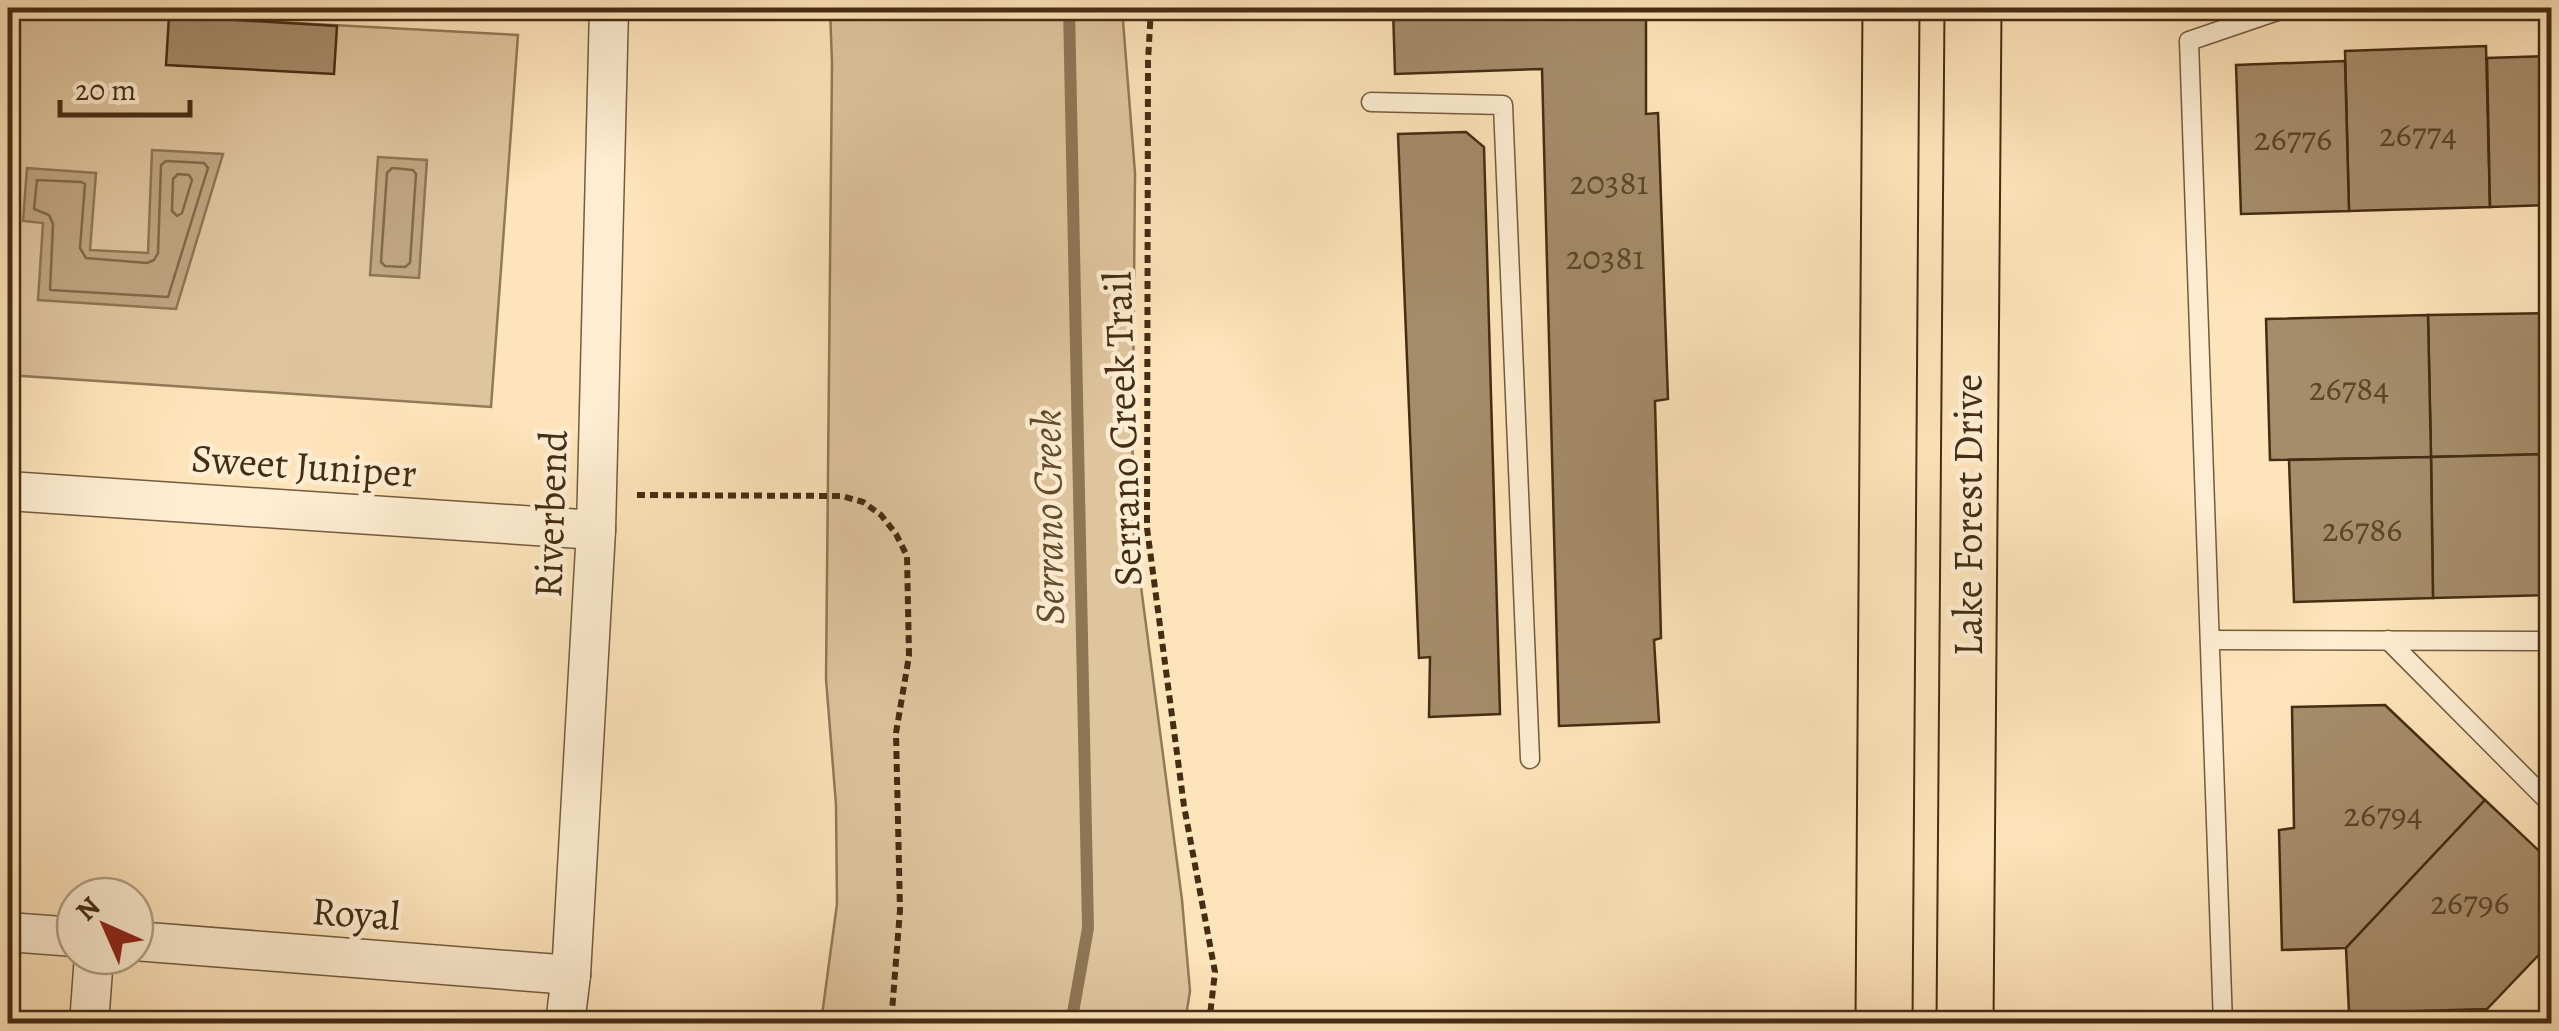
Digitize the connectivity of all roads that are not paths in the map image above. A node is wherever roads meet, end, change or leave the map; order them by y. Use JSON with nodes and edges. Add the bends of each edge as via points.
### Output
{"nodes":[{"id":1,"x":609,"y":8,"type":"edge"},
{"id":2,"x":1892,"y":8,"type":"edge"},
{"id":3,"x":1973,"y":8,"type":"edge"},
{"id":4,"x":2286,"y":8,"type":"edge"},
{"id":5,"x":1371,"y":102,"type":"dead end"},
{"id":6,"x":8,"y":491,"type":"edge"},
{"id":7,"x":596,"y":512,"type":"junction"},
{"id":8,"x":2210,"y":640,"type":"junction"},
{"id":9,"x":2388,"y":640,"type":"junction"},
{"id":10,"x":2552,"y":640,"type":"edge"},
{"id":11,"x":1530,"y":759,"type":"dead end"},
{"id":12,"x":2552,"y":805,"type":"edge"},
{"id":13,"x":8,"y":932,"type":"edge"},
{"id":14,"x":55,"y":936,"type":"edge"},
{"id":15,"x":155,"y":943,"type":"edge"},
{"id":16,"x":571,"y":975,"type":"junction"},
{"id":17,"x":93,"y":976,"type":"edge"},
{"id":18,"x":2552,"y":1013,"type":"edge"},
{"id":19,"x":89,"y":1024,"type":"edge"},
{"id":20,"x":565,"y":1024,"type":"edge"},
{"id":21,"x":1884,"y":1024,"type":"edge"},
{"id":22,"x":1965,"y":1024,"type":"edge"},
{"id":23,"x":2224,"y":1024,"type":"edge"},
{"id":24,"x":2540,"y":1024,"type":"edge"}],
"edges":[{"from":1,"to":7,"type":"street","name":"Riverbend"},
{"from":2,"to":21,"type":"main road","name":"Lake Forest Drive"},
{"from":3,"to":22,"type":"main road","name":"Lake Forest Drive"},
{"from":4,"to":8,"type":"lane","via":[[2189,41]]},
{"from":5,"to":11,"type":"lane","via":[[1503,105]]},
{"from":6,"to":7,"type":"street","name":"Sweet Juniper"},
{"from":7,"to":16,"type":"street","name":"Riverbend"},
{"from":8,"to":9,"type":"lane"},
{"from":8,"to":23,"type":"lane"},
{"from":9,"to":10,"type":"lane"},
{"from":9,"to":12,"type":"lane"},
{"from":13,"to":14,"type":"street"},
{"from":15,"to":16,"type":"street","name":"Royal"},
{"from":16,"to":20,"type":"street","name":"Riverbend"},
{"from":17,"to":19,"type":"street"},
{"from":18,"to":24,"type":"lane"}]}
